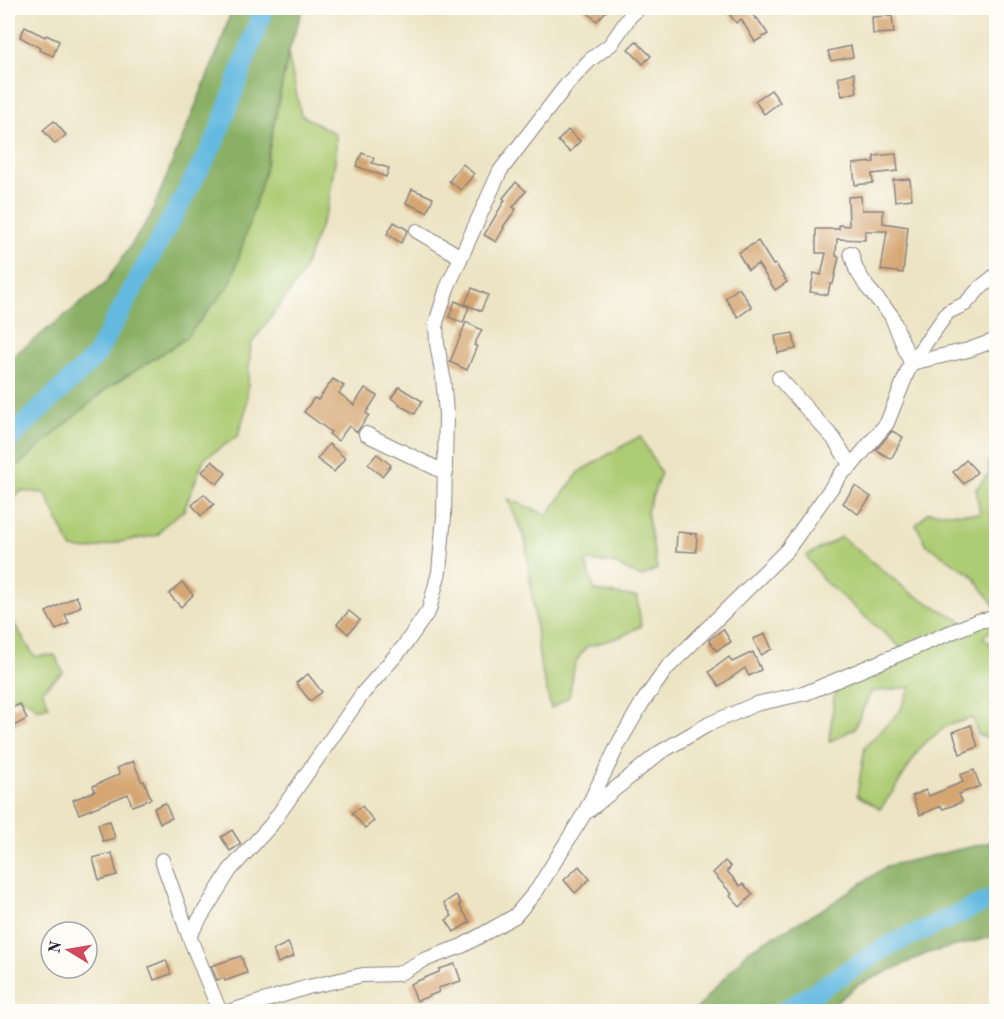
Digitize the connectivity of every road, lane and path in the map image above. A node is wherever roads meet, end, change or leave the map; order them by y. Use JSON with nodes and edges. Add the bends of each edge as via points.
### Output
{"nodes":[{"id":1,"x":639,"y":8,"type":"edge"},
{"id":2,"x":417,"y":231,"type":"dead end"},
{"id":3,"x":851,"y":253,"type":"dead end"},
{"id":4,"x":461,"y":257,"type":"junction"},
{"id":5,"x":996,"y":275,"type":"edge"},
{"id":6,"x":996,"y":340,"type":"edge"},
{"id":7,"x":911,"y":363,"type":"junction"},
{"id":8,"x":779,"y":378,"type":"dead end"},
{"id":9,"x":366,"y":434,"type":"dead end"},
{"id":10,"x":851,"y":466,"type":"junction"},
{"id":11,"x":446,"y":473,"type":"junction"},
{"id":12,"x":996,"y":618,"type":"edge"},
{"id":13,"x":584,"y":814,"type":"junction"},
{"id":14,"x":162,"y":860,"type":"dead end"},
{"id":15,"x":189,"y":936,"type":"junction"},
{"id":16,"x":220,"y":1011,"type":"edge"},
{"id":17,"x":228,"y":1011,"type":"edge"}],
"edges":[{"from":1,"to":4,"type":"street","via":[[611,44],[568,83],[506,161]]},
{"from":2,"to":4,"type":"street"},
{"from":3,"to":7,"type":"street","via":[[867,287],[891,315]]},
{"from":4,"to":11,"type":"street","via":[[436,323],[446,414]]},
{"from":5,"to":7,"type":"street","via":[[965,304],[948,312]]},
{"from":6,"to":7,"type":"street"},
{"from":7,"to":10,"type":"street","via":[[887,423]]},
{"from":8,"to":10,"type":"street","via":[[834,439]]},
{"from":9,"to":11,"type":"street"},
{"from":10,"to":13,"type":"street","via":[[842,472],[787,550],[667,668],[620,741]]},
{"from":11,"to":15,"type":"street","via":[[439,572],[429,610],[363,693],[271,825],[230,870]]},
{"from":12,"to":13,"type":"street","via":[[978,621],[806,693],[756,704],[710,724],[659,753]]},
{"from":13,"to":17,"type":"street","via":[[537,890],[515,916],[462,946],[398,974],[363,975]]},
{"from":14,"to":15,"type":"street"},
{"from":15,"to":16,"type":"street"}]}
